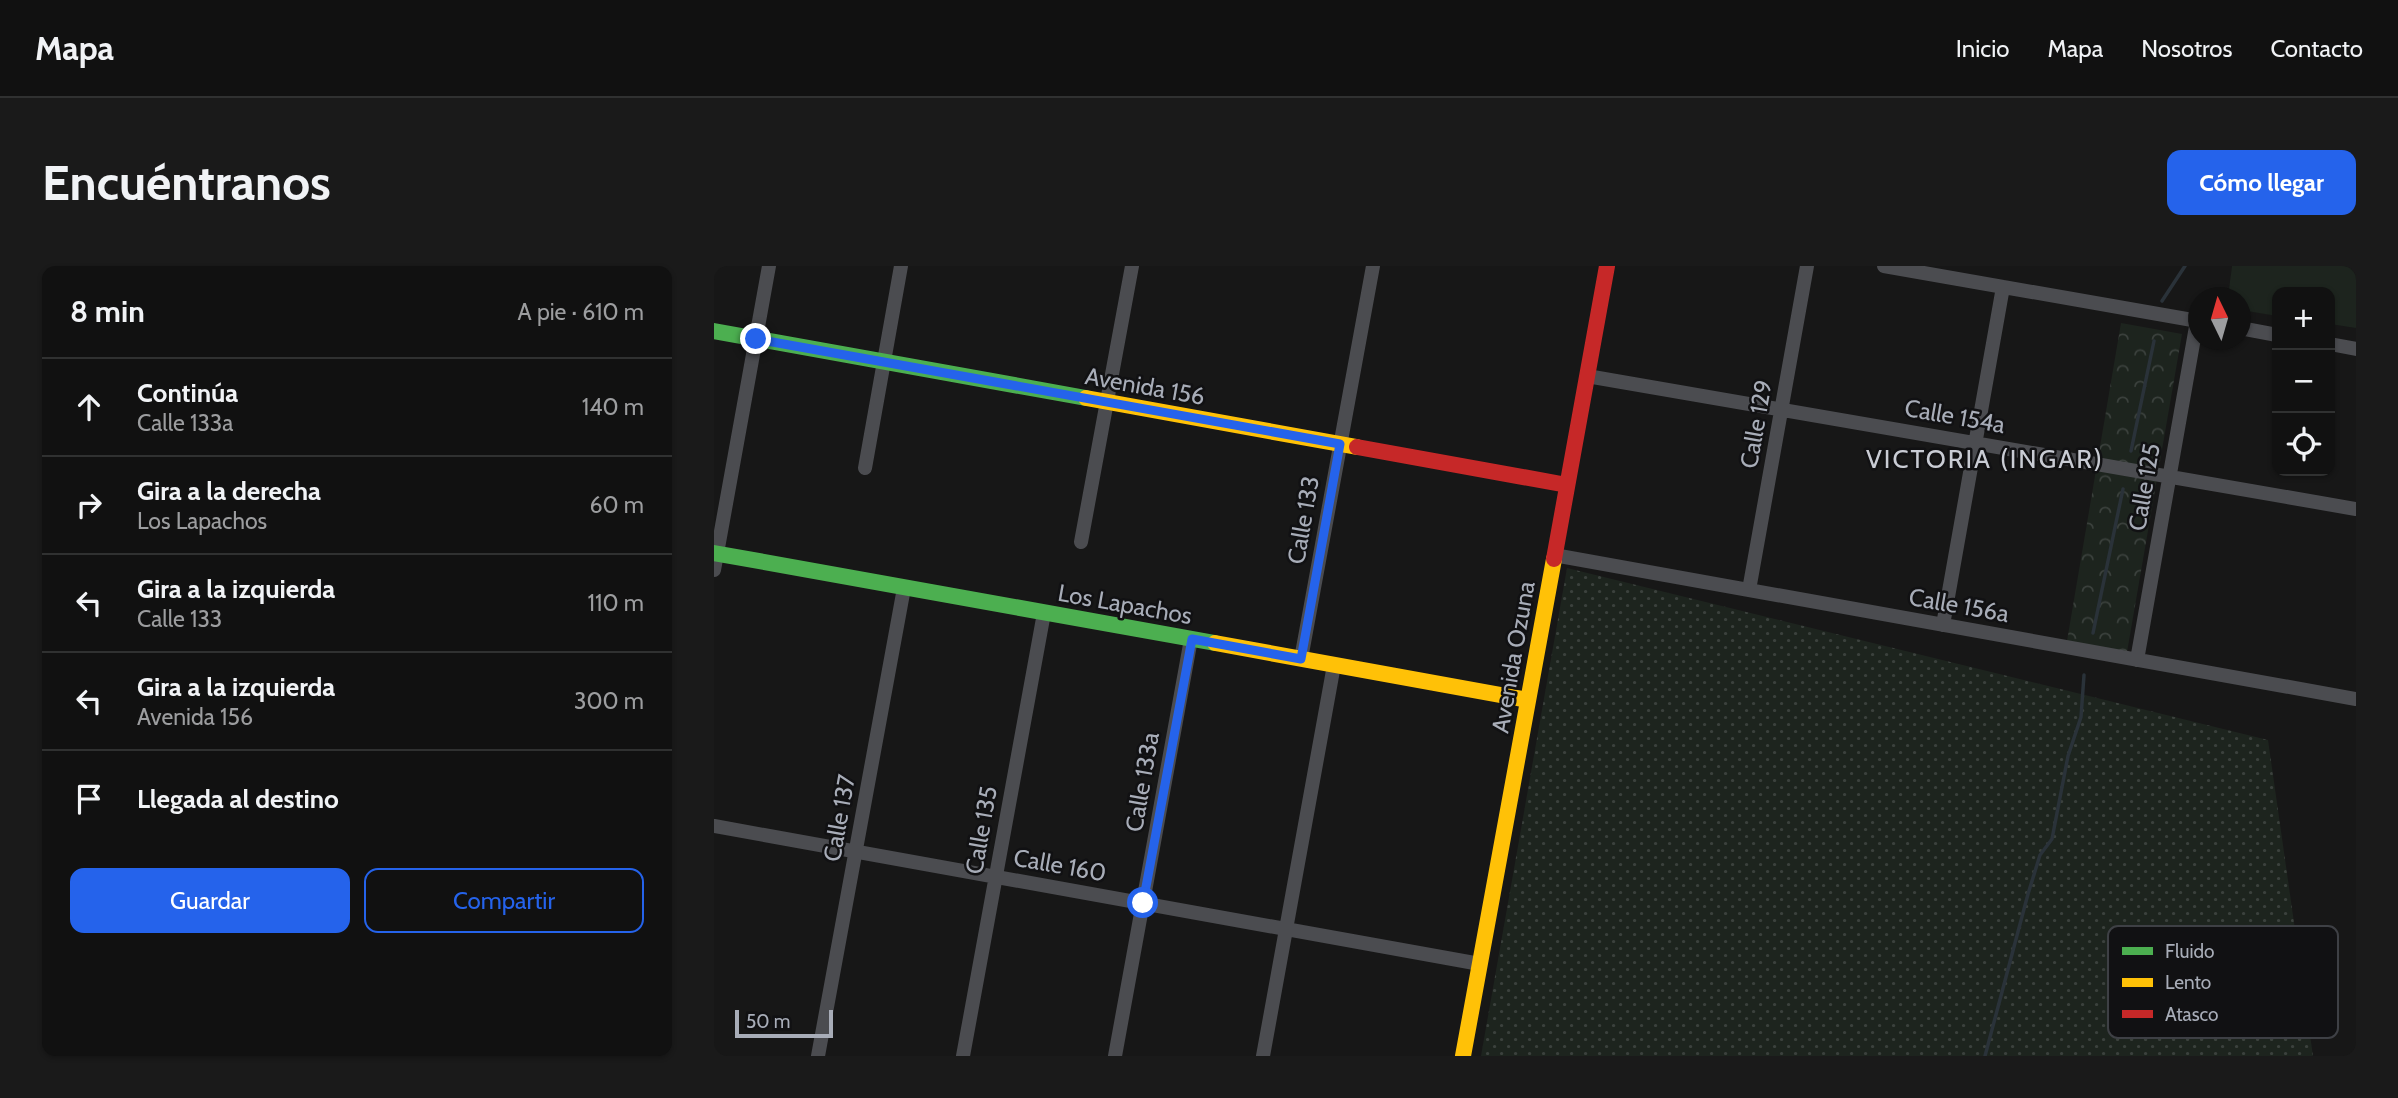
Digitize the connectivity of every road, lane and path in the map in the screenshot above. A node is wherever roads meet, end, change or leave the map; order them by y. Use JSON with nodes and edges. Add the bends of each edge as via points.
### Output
{"nodes":[{"id":1,"x":769,"y":266,"type":"edge"},
{"id":2,"x":901,"y":266,"type":"edge"},
{"id":3,"x":1132,"y":266,"type":"edge"},
{"id":4,"x":1373,"y":266,"type":"edge"},
{"id":5,"x":1607,"y":266,"type":"edge"},
{"id":6,"x":1807,"y":266,"type":"edge"},
{"id":7,"x":1884,"y":266,"type":"edge"},
{"id":8,"x":2003,"y":287,"type":"junction"},
{"id":9,"x":2188,"y":319,"type":"edge"},
{"id":10,"x":2251,"y":330,"type":"edge"},
{"id":11,"x":714,"y":331,"type":"edge"},
{"id":12,"x":2272,"y":334,"type":"edge"},
{"id":13,"x":756,"y":339,"type":"junction"},
{"id":14,"x":2335,"y":345,"type":"edge"},
{"id":15,"x":2356,"y":349,"type":"edge"},
{"id":16,"x":2193,"y":350,"type":"edge"},
{"id":17,"x":885,"y":362,"type":"junction"},
{"id":18,"x":1587,"y":376,"type":"junction"},
{"id":19,"x":1107,"y":402,"type":"junction"},
{"id":20,"x":1782,"y":409,"type":"junction"},
{"id":21,"x":1975,"y":443,"type":"junction"},
{"id":22,"x":1340,"y":444,"type":"junction"},
{"id":23,"x":865,"y":468,"type":"dead end"},
{"id":24,"x":2169,"y":477,"type":"junction"},
{"id":25,"x":1567,"y":485,"type":"junction"},
{"id":26,"x":2356,"y":509,"type":"edge"},
{"id":27,"x":1081,"y":542,"type":"dead end"},
{"id":28,"x":1554,"y":555,"type":"junction"},
{"id":29,"x":715,"y":559,"type":"edge"},
{"id":30,"x":904,"y":588,"type":"junction"},
{"id":31,"x":1749,"y":590,"type":"junction"},
{"id":32,"x":1044,"y":613,"type":"junction"},
{"id":33,"x":1943,"y":625,"type":"junction"},
{"id":34,"x":1192,"y":639,"type":"junction"},
{"id":35,"x":1301,"y":659,"type":"junction"},
{"id":36,"x":2137,"y":660,"type":"junction"},
{"id":37,"x":1334,"y":665,"type":"junction"},
{"id":38,"x":2356,"y":699,"type":"edge"},
{"id":39,"x":1528,"y":700,"type":"junction"},
{"id":40,"x":714,"y":826,"type":"edge"},
{"id":41,"x":856,"y":852,"type":"junction"},
{"id":42,"x":996,"y":877,"type":"junction"},
{"id":43,"x":1143,"y":903,"type":"junction"},
{"id":44,"x":1286,"y":929,"type":"junction"},
{"id":45,"x":1480,"y":964,"type":"junction"},
{"id":46,"x":818,"y":1056,"type":"edge"},
{"id":47,"x":963,"y":1056,"type":"edge"},
{"id":48,"x":1115,"y":1056,"type":"edge"},
{"id":49,"x":1263,"y":1056,"type":"edge"},
{"id":50,"x":1463,"y":1056,"type":"edge"}],
"edges":[{"from":1,"to":13,"type":"street"},
{"from":2,"to":17,"type":"street"},
{"from":3,"to":19,"type":"street"},
{"from":4,"to":22,"type":"street","name":"Calle 133"},
{"from":5,"to":18,"type":"main road","name":"Avenida Ozuna"},
{"from":6,"to":20,"type":"street","name":"Calle 129"},
{"from":7,"to":8,"type":"street"},
{"from":8,"to":9,"type":"street"},
{"from":8,"to":21,"type":"street"},
{"from":10,"to":12,"type":"street"},
{"from":11,"to":13,"type":"main road","name":"Avenida 156"},
{"from":13,"to":17,"type":"main road","name":"Avenida 156"},
{"from":13,"to":29,"type":"street"},
{"from":14,"to":15,"type":"street"},
{"from":16,"to":24,"type":"street","name":"Calle 125"},
{"from":17,"to":19,"type":"main road","name":"Avenida 156"},
{"from":17,"to":23,"type":"street"},
{"from":18,"to":20,"type":"street","name":"Calle 154a"},
{"from":18,"to":25,"type":"main road","name":"Avenida Ozuna"},
{"from":19,"to":22,"type":"main road","name":"Avenida 156"},
{"from":19,"to":27,"type":"street"},
{"from":20,"to":21,"type":"street","name":"Calle 154a"},
{"from":20,"to":31,"type":"street","name":"Calle 129"},
{"from":21,"to":24,"type":"street","name":"Calle 154a"},
{"from":21,"to":33,"type":"street"},
{"from":22,"to":25,"type":"main road","name":"Avenida 156"},
{"from":22,"to":35,"type":"street","name":"Calle 133"},
{"from":24,"to":26,"type":"street","name":"Calle 154a"},
{"from":24,"to":36,"type":"street","name":"Calle 125"},
{"from":25,"to":28,"type":"main road","name":"Avenida Ozuna"},
{"from":28,"to":31,"type":"street","name":"Calle 156a"},
{"from":28,"to":39,"type":"main road","name":"Avenida Ozuna"},
{"from":29,"to":30,"type":"main road","name":"Los Lapachos"},
{"from":30,"to":32,"type":"main road","name":"Los Lapachos"},
{"from":30,"to":41,"type":"street","name":"Calle 137"},
{"from":31,"to":33,"type":"street","name":"Calle 156a"},
{"from":32,"to":34,"type":"main road","name":"Los Lapachos"},
{"from":32,"to":42,"type":"street","name":"Calle 135"},
{"from":33,"to":36,"type":"street","name":"Calle 156a"},
{"from":34,"to":35,"type":"main road","name":"Los Lapachos"},
{"from":34,"to":43,"type":"street","name":"Calle 133a"},
{"from":35,"to":37,"type":"main road","name":"Los Lapachos"},
{"from":36,"to":38,"type":"street","name":"Calle 156a"},
{"from":37,"to":39,"type":"main road","name":"Los Lapachos"},
{"from":37,"to":44,"type":"street"},
{"from":39,"to":45,"type":"main road","name":"Avenida Ozuna"},
{"from":40,"to":41,"type":"street","name":"Calle 160"},
{"from":41,"to":42,"type":"street","name":"Calle 160"},
{"from":41,"to":46,"type":"street","name":"Calle 137"},
{"from":42,"to":43,"type":"street","name":"Calle 160"},
{"from":42,"to":47,"type":"street","name":"Calle 135"},
{"from":43,"to":44,"type":"street","name":"Calle 160"},
{"from":43,"to":48,"type":"street","name":"Calle 133a"},
{"from":44,"to":45,"type":"street","name":"Calle 160"},
{"from":44,"to":49,"type":"street"},
{"from":45,"to":50,"type":"main road","name":"Avenida Ozuna"}]}
